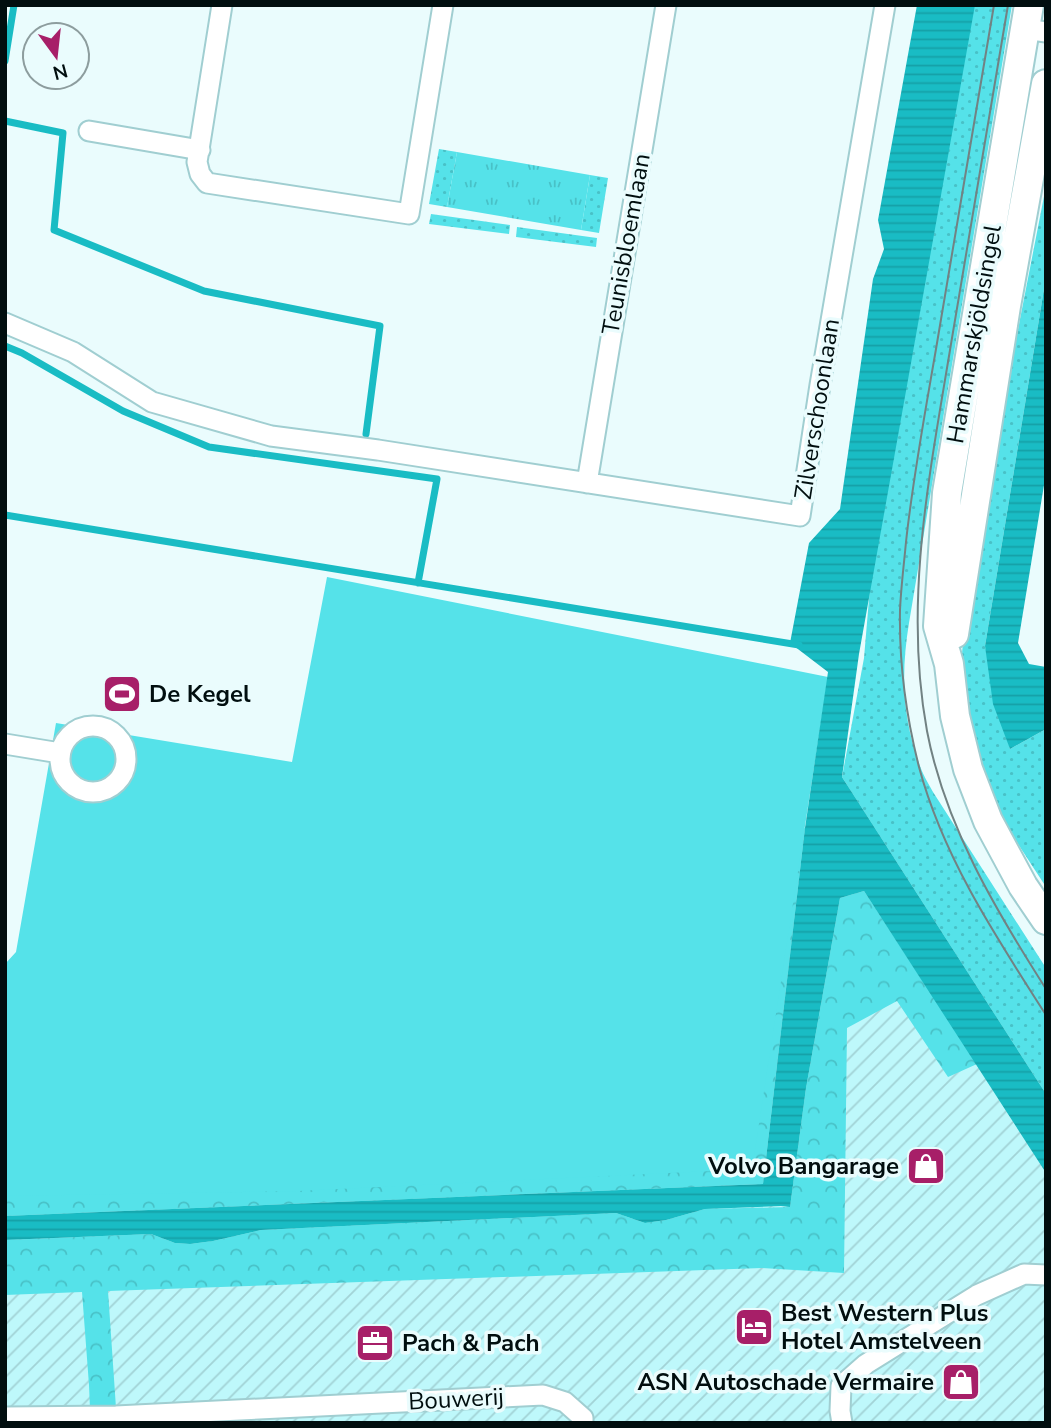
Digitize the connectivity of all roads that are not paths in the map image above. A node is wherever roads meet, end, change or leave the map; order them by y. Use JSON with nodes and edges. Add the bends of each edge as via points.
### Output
{"nodes":[{"id":1,"x":222,"y":5,"type":"edge"},
{"id":2,"x":443,"y":5,"type":"edge"},
{"id":3,"x":666,"y":5,"type":"edge"},
{"id":4,"x":886,"y":5,"type":"edge"},
{"id":5,"x":1033,"y":22,"type":"edge"},
{"id":6,"x":1046,"y":84,"type":"edge"},
{"id":7,"x":89,"y":131,"type":"dead end"},
{"id":8,"x":200,"y":150,"type":"junction"},
{"id":9,"x":5,"y":323,"type":"edge"},
{"id":10,"x":587,"y":483,"type":"junction"},
{"id":11,"x":949,"y":664,"type":"junction"},
{"id":12,"x":5,"y":744,"type":"edge"},
{"id":13,"x":60,"y":753,"type":"dead end"},
{"id":14,"x":1046,"y":920,"type":"edge"},
{"id":15,"x":1046,"y":1275,"type":"edge"},
{"id":16,"x":5,"y":1417,"type":"edge"},
{"id":17,"x":75,"y":1420,"type":"edge"},
{"id":18,"x":583,"y":1421,"type":"edge"},
{"id":19,"x":842,"y":1423,"type":"edge"}],
"edges":[{"from":1,"to":8,"type":"street"},
{"from":2,"to":8,"type":"street","via":[[409,214],[208,183],[197,162]]},
{"from":3,"to":10,"type":"street","name":"Teunisbloemlaan"},
{"from":4,"to":10,"type":"street","name":"Zilverschoonlaan","via":[[800,516]]},
{"from":5,"to":11,"type":"street","name":"Hammarskjöldsingel","via":[[947,493],[938,626]]},
{"from":6,"to":11,"type":"street","name":"Hammarskjöldsingel"},
{"from":7,"to":8,"type":"street"},
{"from":9,"to":10,"type":"street","name":"Zilverschoonlaan","via":[[74,352],[152,402],[271,436]]},
{"from":11,"to":14,"type":"street","name":"Hammarskjöldsingel","via":[[955,716],[973,782],[988,821]]},
{"from":12,"to":13,"type":"street"},
{"from":15,"to":19,"type":"street","via":[[1024,1274],[977,1295],[866,1364],[841,1386]]},
{"from":16,"to":17,"type":"street","name":"Bouwerij"},
{"from":17,"to":18,"type":"street","name":"Bouwerij","via":[[543,1395],[565,1402]]}]}
